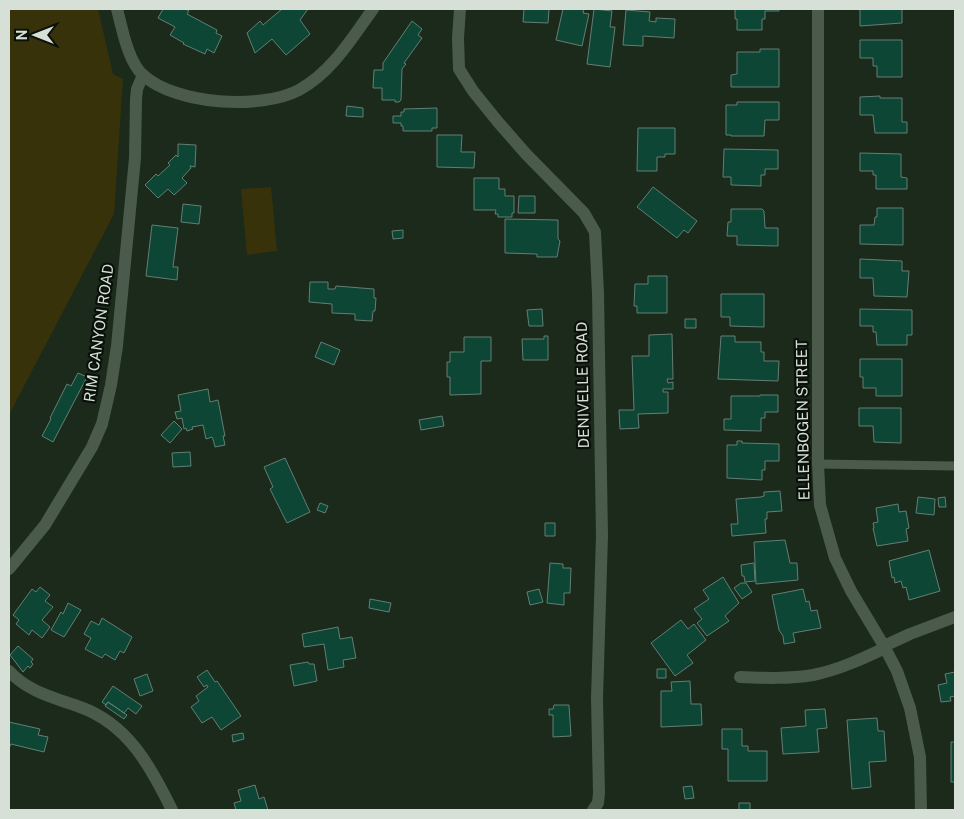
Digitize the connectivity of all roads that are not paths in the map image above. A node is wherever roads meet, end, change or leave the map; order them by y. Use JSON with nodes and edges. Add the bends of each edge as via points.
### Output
{"nodes":[{"id":1,"x":117,"y":9,"type":"edge"},
{"id":2,"x":373,"y":9,"type":"edge"},
{"id":3,"x":460,"y":9,"type":"edge"},
{"id":4,"x":818,"y":9,"type":"edge"},
{"id":5,"x":143,"y":75,"type":"junction"},
{"id":6,"x":818,"y":464,"type":"junction"},
{"id":7,"x":955,"y":466,"type":"edge"},
{"id":8,"x":9,"y":569,"type":"edge"},
{"id":9,"x":955,"y":617,"type":"edge"},
{"id":10,"x":885,"y":647,"type":"junction"},
{"id":11,"x":9,"y":671,"type":"edge"},
{"id":12,"x":740,"y":677,"type":"dead end"},
{"id":13,"x":172,"y":810,"type":"edge"},
{"id":14,"x":593,"y":810,"type":"edge"},
{"id":15,"x":921,"y":810,"type":"edge"}],
"edges":[{"from":1,"to":5,"type":"street","via":[[135,66]]},
{"from":2,"to":5,"type":"street","via":[[325,72],[299,90],[280,96],[234,102],[205,100],[160,87]]},
{"from":3,"to":14,"type":"street","name":"DENIVELLE ROAD","via":[[459,69],[498,122],[584,213],[595,232],[602,536],[599,793]]},
{"from":4,"to":6,"type":"street","name":"ELLENBOGEN STREET"},
{"from":5,"to":8,"type":"street","name":"RIM CANYON ROAD","via":[[136,99],[135,158],[116,346],[102,424],[92,447],[45,525]]},
{"from":6,"to":7,"type":"lane"},
{"from":6,"to":10,"type":"street","name":"ELLENBOGEN STREET","via":[[820,505],[835,558],[850,591]]},
{"from":9,"to":10,"type":"street"},
{"from":10,"to":12,"type":"street","via":[[813,675]]},
{"from":10,"to":15,"type":"street","name":"ELLENBOGEN STREET","via":[[897,671],[916,730]]},
{"from":11,"to":13,"type":"street","via":[[42,695],[81,708],[112,724],[140,751]]}]}
